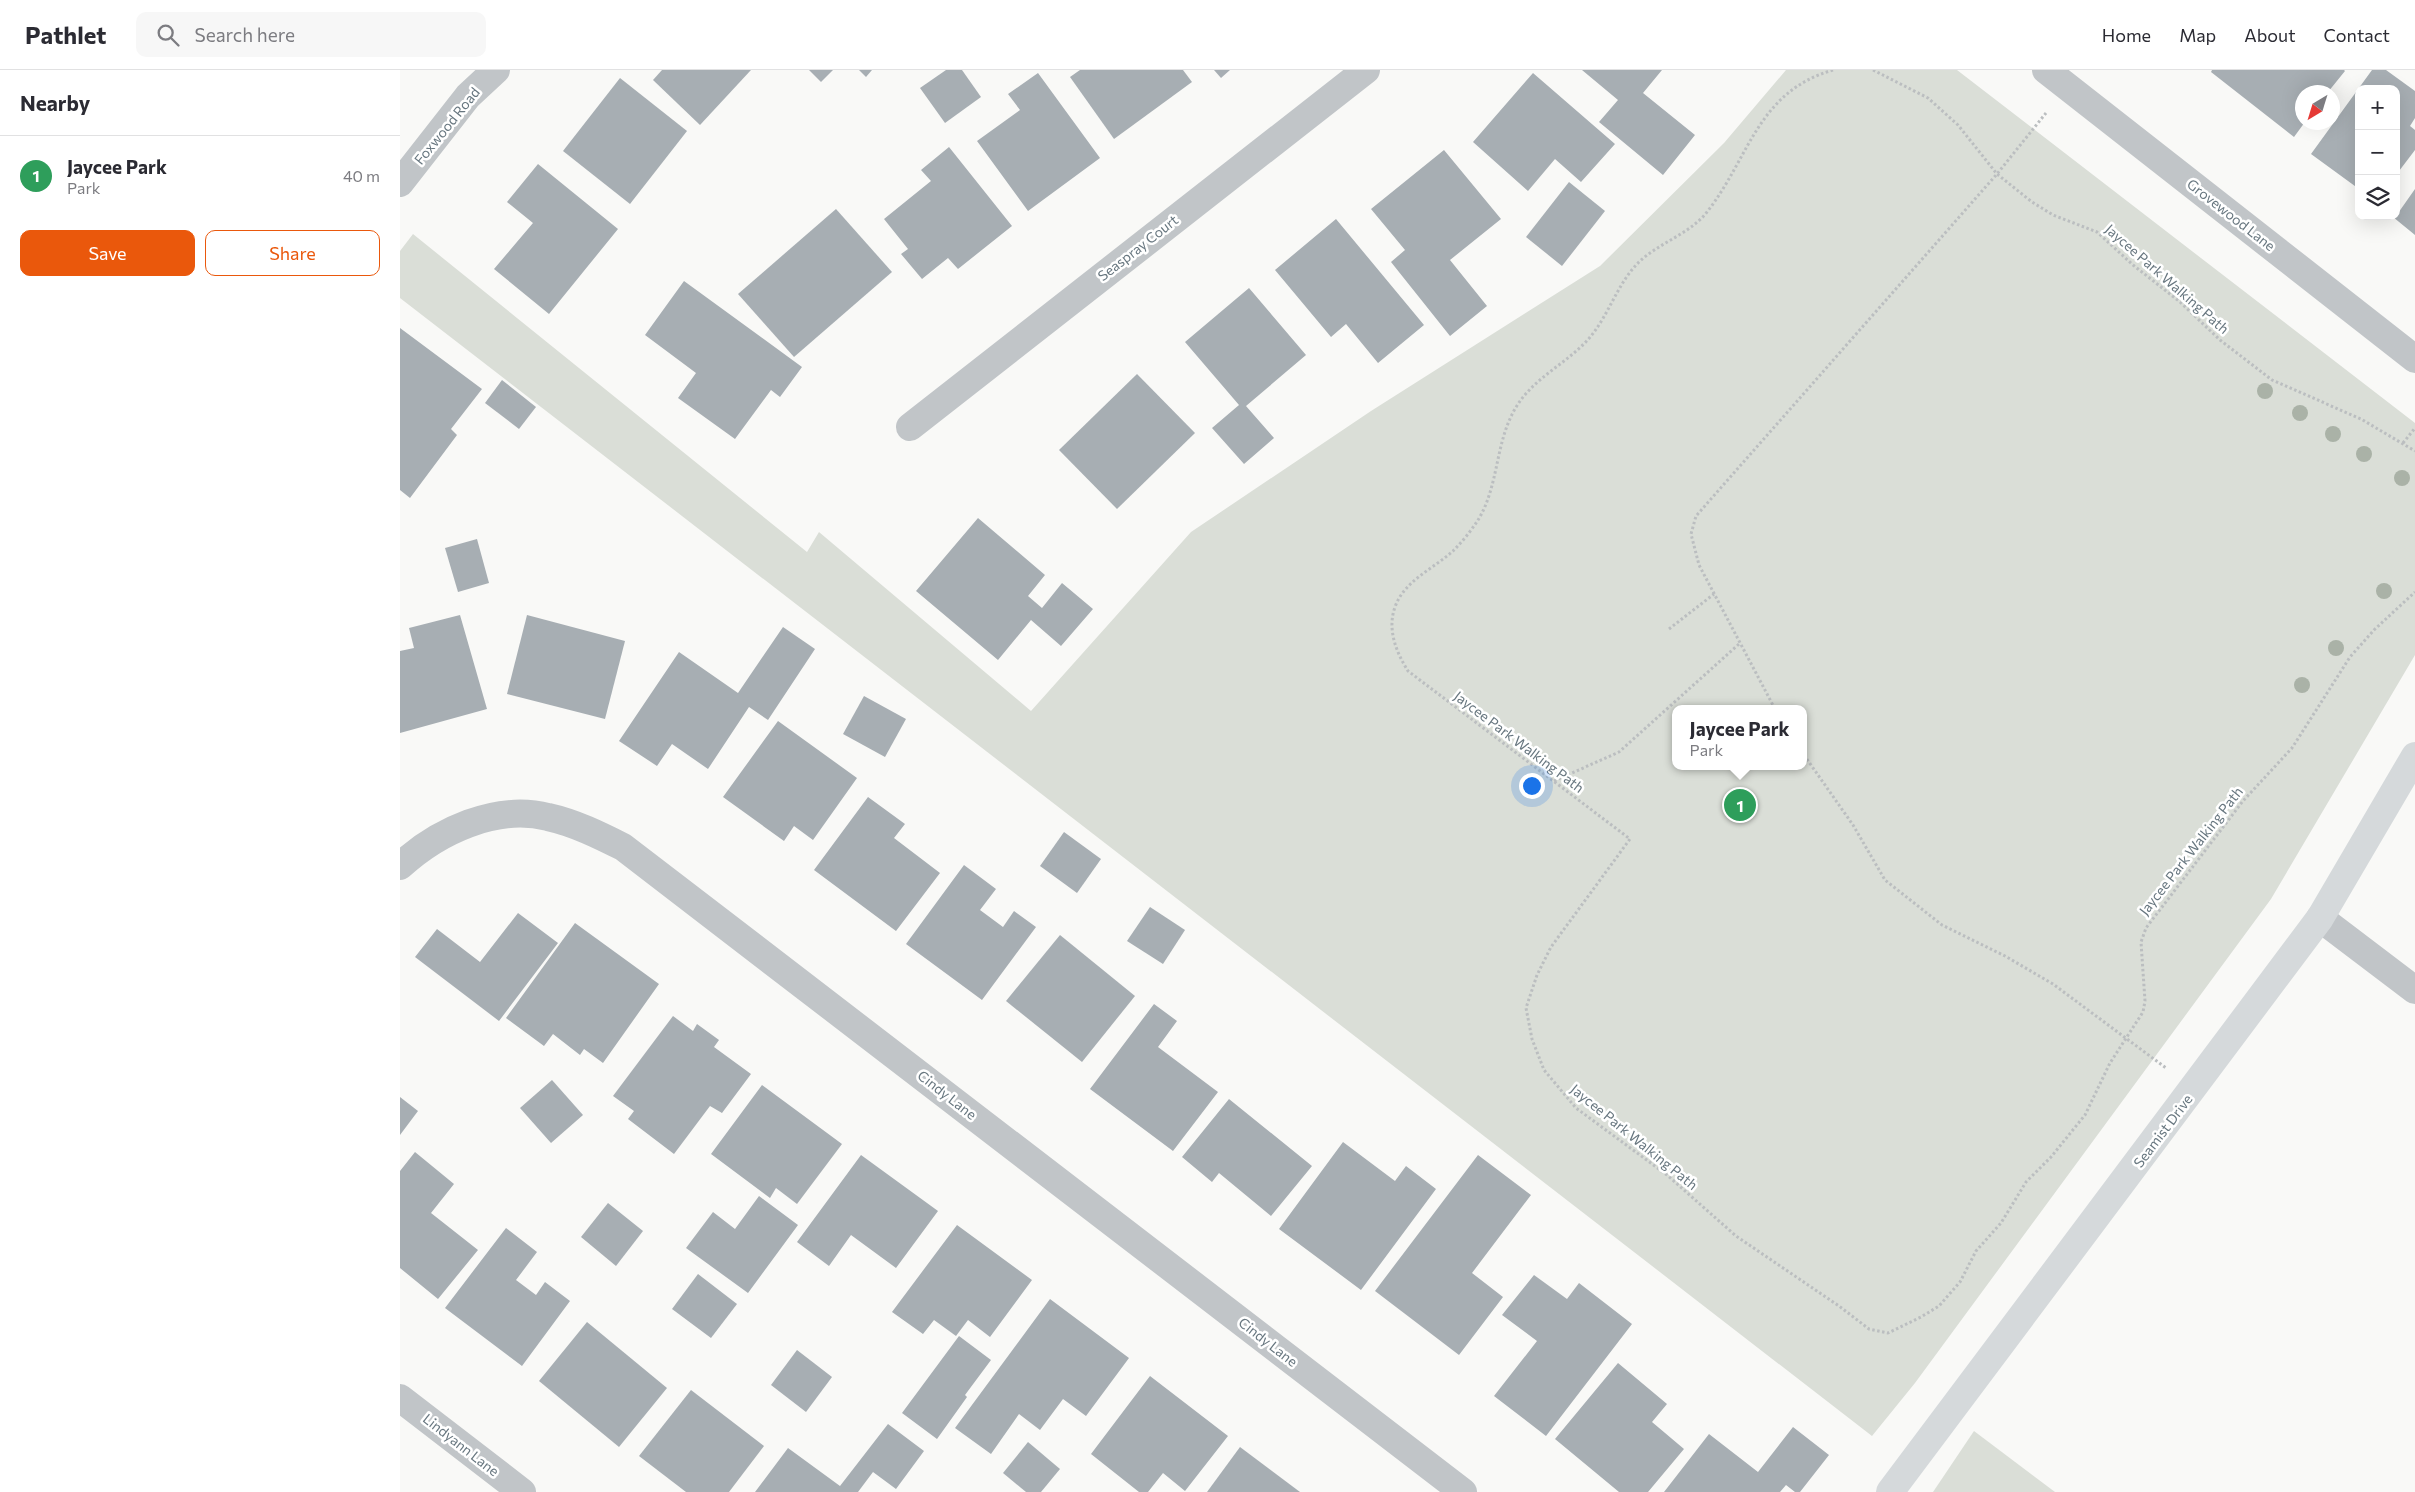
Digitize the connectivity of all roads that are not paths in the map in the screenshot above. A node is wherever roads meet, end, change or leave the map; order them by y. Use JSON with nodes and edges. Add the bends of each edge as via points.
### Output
{"nodes":[{"id":1,"x":496,"y":70,"type":"edge"},
{"id":2,"x":1366,"y":70,"type":"edge"},
{"id":3,"x":2046,"y":70,"type":"edge"},
{"id":4,"x":400,"y":183,"type":"edge"},
{"id":5,"x":2415,"y":359,"type":"edge"},
{"id":6,"x":910,"y":427,"type":"dead end"},
{"id":7,"x":2415,"y":756,"type":"edge"},
{"id":8,"x":400,"y":866,"type":"edge"},
{"id":9,"x":2320,"y":918,"type":"junction"},
{"id":10,"x":2415,"y":990,"type":"edge"},
{"id":11,"x":400,"y":1398,"type":"edge"},
{"id":12,"x":522,"y":1492,"type":"edge"},
{"id":13,"x":1463,"y":1492,"type":"edge"},
{"id":14,"x":1890,"y":1492,"type":"edge"}],
"edges":[{"from":1,"to":4,"type":"street","name":"Foxwood Road","via":[[468,96]]},
{"from":2,"to":6,"type":"street","name":"Seaspray Court"},
{"from":3,"to":5,"type":"street","name":"Grovewood Lane"},
{"from":7,"to":9,"type":"street","name":"Seamist Drive"},
{"from":8,"to":13,"type":"street","name":"Cindy Lane","via":[[431,841],[457,828],[489,817],[518,814],[546,816],[584,827],[623,847]]},
{"from":9,"to":10,"type":"street"},
{"from":9,"to":14,"type":"street","name":"Seamist Drive"},
{"from":11,"to":12,"type":"street","name":"Lindyann Lane"}]}
